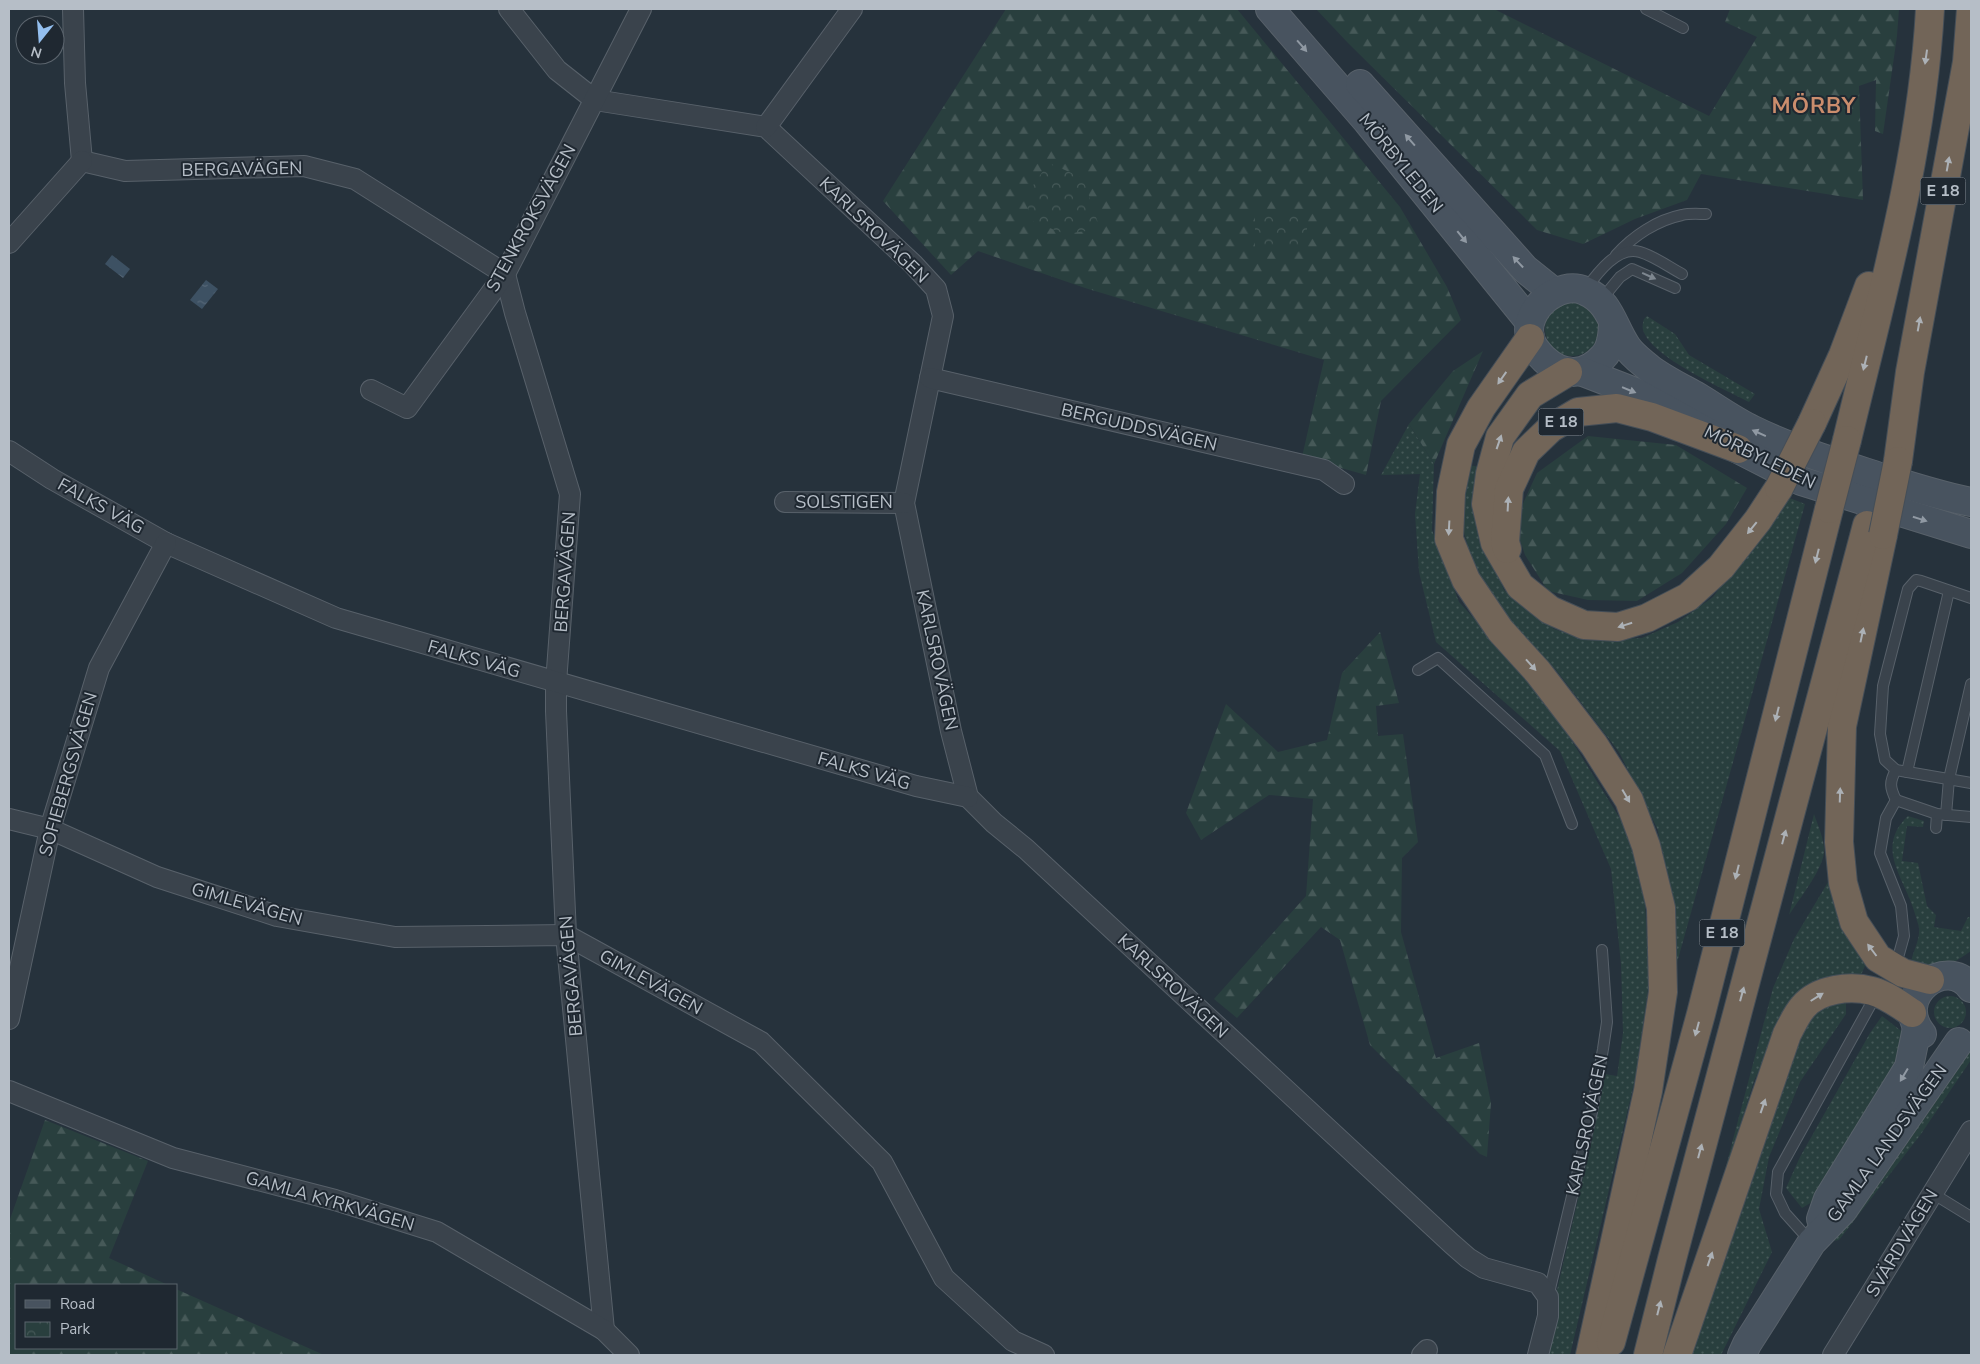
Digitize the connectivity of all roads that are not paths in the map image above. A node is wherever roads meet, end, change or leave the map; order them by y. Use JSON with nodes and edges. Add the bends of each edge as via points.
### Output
{"nodes":[{"id":1,"x":74,"y":9,"type":"edge"},
{"id":2,"x":509,"y":9,"type":"edge"},
{"id":3,"x":641,"y":9,"type":"edge"},
{"id":4,"x":852,"y":9,"type":"edge"},
{"id":5,"x":1270,"y":9,"type":"edge"},
{"id":6,"x":1294,"y":9,"type":"edge"},
{"id":7,"x":1646,"y":9,"type":"edge"},
{"id":8,"x":1930,"y":9,"type":"edge"},
{"id":9,"x":1970,"y":9,"type":"edge"},
{"id":10,"x":1683,"y":28,"type":"dead end"},
{"id":11,"x":595,"y":100,"type":"junction"},
{"id":12,"x":766,"y":127,"type":"junction"},
{"id":13,"x":82,"y":161,"type":"junction"},
{"id":14,"x":1904,"y":196,"type":"junction"},
{"id":15,"x":1706,"y":214,"type":"dead end"},
{"id":16,"x":9,"y":243,"type":"edge"},
{"id":17,"x":1612,"y":260,"type":"junction"},
{"id":18,"x":505,"y":274,"type":"junction"},
{"id":19,"x":1682,"y":274,"type":"dead end"},
{"id":20,"x":1675,"y":288,"type":"dead end"},
{"id":21,"x":1555,"y":293,"type":"junction"},
{"id":22,"x":1599,"y":304,"type":"junction"},
{"id":23,"x":1529,"y":330,"type":"junction"},
{"id":24,"x":1576,"y":372,"type":"junction"},
{"id":25,"x":930,"y":378,"type":"junction"},
{"id":26,"x":371,"y":390,"type":"dead end"},
{"id":27,"x":1738,"y":449,"type":"junction"},
{"id":28,"x":9,"y":451,"type":"edge"},
{"id":29,"x":1344,"y":484,"type":"dead end"},
{"id":30,"x":785,"y":502,"type":"dead end"},
{"id":31,"x":1971,"y":502,"type":"edge"},
{"id":32,"x":904,"y":503,"type":"junction"},
{"id":33,"x":1875,"y":530,"type":"junction"},
{"id":34,"x":1971,"y":534,"type":"edge"},
{"id":35,"x":166,"y":543,"type":"junction"},
{"id":36,"x":1520,"y":586,"type":"junction"},
{"id":37,"x":1949,"y":591,"type":"junction"},
{"id":38,"x":1971,"y":598,"type":"edge"},
{"id":39,"x":1418,"y":670,"type":"dead end"},
{"id":40,"x":556,"y":683,"type":"junction"},
{"id":41,"x":1971,"y":684,"type":"edge"},
{"id":42,"x":1896,"y":770,"type":"junction"},
{"id":43,"x":1907,"y":772,"type":"junction"},
{"id":44,"x":1949,"y":779,"type":"junction"},
{"id":45,"x":1971,"y":783,"type":"edge"},
{"id":46,"x":968,"y":797,"type":"junction"},
{"id":47,"x":1896,"y":800,"type":"junction"},
{"id":48,"x":1942,"y":814,"type":"junction"},
{"id":49,"x":1971,"y":817,"type":"edge"},
{"id":50,"x":9,"y":820,"type":"edge"},
{"id":51,"x":1572,"y":824,"type":"dead end"},
{"id":52,"x":1936,"y":828,"type":"dead end"},
{"id":53,"x":50,"y":829,"type":"junction"},
{"id":54,"x":566,"y":936,"type":"junction"},
{"id":55,"x":1602,"y":950,"type":"dead end"},
{"id":56,"x":1898,"y":954,"type":"dead end"},
{"id":57,"x":1957,"y":977,"type":"edge"},
{"id":58,"x":1872,"y":1004,"type":"dead end"},
{"id":59,"x":9,"y":1019,"type":"edge"},
{"id":60,"x":1915,"y":1021,"type":"junction"},
{"id":61,"x":1965,"y":1037,"type":"edge"},
{"id":62,"x":9,"y":1091,"type":"edge"},
{"id":63,"x":1971,"y":1131,"type":"edge"},
{"id":64,"x":1932,"y":1193,"type":"junction"},
{"id":65,"x":1971,"y":1218,"type":"edge"},
{"id":66,"x":1812,"y":1242,"type":"junction"},
{"id":67,"x":1548,"y":1297,"type":"junction"},
{"id":68,"x":604,"y":1330,"type":"junction"},
{"id":69,"x":628,"y":1355,"type":"edge"},
{"id":70,"x":1044,"y":1355,"type":"edge"},
{"id":71,"x":1538,"y":1355,"type":"edge"},
{"id":72,"x":1590,"y":1355,"type":"edge"},
{"id":73,"x":1607,"y":1355,"type":"edge"},
{"id":74,"x":1648,"y":1355,"type":"edge"},
{"id":75,"x":1678,"y":1355,"type":"edge"},
{"id":76,"x":1742,"y":1355,"type":"edge"},
{"id":77,"x":1833,"y":1355,"type":"edge"}],
"edges":[{"from":1,"to":13,"type":"street","via":[[75,83]]},
{"from":2,"to":11,"type":"street","via":[[557,70]]},
{"from":3,"to":11,"type":"street","name":"STENKROKSVÄGEN"},
{"from":4,"to":12,"type":"street"},
{"from":5,"to":23,"type":"street","name":"MÖRBYLEDEN","one_way":true,"via":[[1368,121]]},
{"from":21,"to":6,"type":"street","name":"MÖRBYLEDEN","one_way":true,"via":[[1502,245]]},
{"from":7,"to":10,"type":"lane"},
{"from":8,"to":14,"type":"highway","number":"E 18","one_way":true,"via":[[1927,56]]},
{"from":33,"to":9,"type":"highway","number":"E 18","one_way":true,"via":[[1910,372],[1967,62]]},
{"from":11,"to":12,"type":"street"},
{"from":11,"to":18,"type":"street","name":"STENKROKSVÄGEN"},
{"from":12,"to":25,"type":"street","name":"KARLSROVÄGEN","via":[[936,289],[943,316]]},
{"from":13,"to":16,"type":"street"},
{"from":13,"to":18,"type":"street","name":"BERGAVÄGEN","via":[[126,170],[304,166],[355,178]]},
{"from":14,"to":36,"type":"highway","number":"E 18","one_way":true,"bridge":true,"via":[[1843,355],[1812,423],[1779,488],[1721,567],[1688,597],[1647,618],[1618,627],[1584,625],[1550,610]]},
{"from":14,"to":73,"type":"highway","number":"E 18","one_way":true,"bridge":true,"via":[[1702,1014]]},
{"from":15,"to":17,"type":"lane","via":[[1683,215],[1655,224],[1626,243]]},
{"from":17,"to":19,"type":"lane","via":[[1624,252],[1639,251]]},
{"from":17,"to":22,"type":"lane","via":[[1597,275]]},
{"from":18,"to":26,"type":"street","name":"STENKROKSVÄGEN","via":[[407,408]]},
{"from":18,"to":40,"type":"street","name":"BERGAVÄGEN","via":[[570,494]]},
{"from":22,"to":20,"type":"lane","one_way":true,"via":[[1620,277],[1632,269]]},
{"from":21,"to":22,"type":"street","via":[[1571,288]]},
{"from":21,"to":23,"type":"street","via":[[1542,302]]},
{"from":22,"to":24,"type":"street","via":[[1612,338],[1604,356]]},
{"from":31,"to":22,"type":"street","name":"MÖRBYLEDEN","one_way":true,"via":[[1948,498],[1814,456],[1752,430],[1651,369],[1628,348]]},
{"from":23,"to":24,"type":"street","via":[[1537,353],[1551,366]]},
{"from":23,"to":72,"type":"highway","one_way":true,"via":[[1462,445],[1451,492],[1449,539],[1466,580],[1490,616],[1594,745],[1629,800],[1646,846],[1661,908],[1663,992],[1648,1091]]},
{"from":24,"to":27,"type":"street","name":"MÖRBYLEDEN","one_way":true,"via":[[1635,392]]},
{"from":36,"to":24,"type":"highway","number":"E 18","one_way":true,"via":[[1495,543],[1486,504],[1490,474],[1500,436],[1530,395]]},
{"from":25,"to":29,"type":"street","name":"BERGUDDSVÄGEN","via":[[1324,470]]},
{"from":25,"to":32,"type":"street","name":"KARLSROVÄGEN"},
{"from":27,"to":34,"type":"street","name":"MÖRBYLEDEN","one_way":true,"via":[[1802,481]]},
{"from":36,"to":27,"type":"highway","number":"E 18","one_way":true,"via":[[1505,542],[1508,488],[1526,452],[1551,428],[1578,412],[1617,408],[1652,417]]},
{"from":28,"to":35,"type":"street","name":"FALKS VÄG"},
{"from":30,"to":32,"type":"street","name":"SOLSTIGEN"},
{"from":32,"to":46,"type":"street","name":"KARLSROVÄGEN","via":[[951,731]]},
{"from":57,"to":33,"type":"highway","one_way":true,"via":[[1903,973],[1878,958],[1854,922],[1842,874],[1839,842],[1842,726]]},
{"from":74,"to":33,"type":"highway","number":"E 18","one_way":true,"via":[[1674,1249]]},
{"from":35,"to":40,"type":"street","name":"FALKS VÄG","via":[[336,618]]},
{"from":35,"to":53,"type":"street","name":"SOFIEBERGSVÄGEN","via":[[99,668]]},
{"from":37,"to":38,"type":"lane"},
{"from":37,"to":42,"type":"lane","via":[[1916,580],[1908,589],[1883,686],[1885,760]]},
{"from":37,"to":43,"type":"lane"},
{"from":39,"to":51,"type":"lane","via":[[1438,658],[1546,756]]},
{"from":40,"to":46,"type":"street","name":"FALKS VÄG","via":[[916,786]]},
{"from":40,"to":54,"type":"street","name":"BERGAVÄGEN"},
{"from":41,"to":44,"type":"lane"},
{"from":42,"to":43,"type":"lane"},
{"from":42,"to":47,"type":"lane","via":[[1890,787]]},
{"from":43,"to":44,"type":"lane"},
{"from":44,"to":45,"type":"lane"},
{"from":44,"to":48,"type":"lane"},
{"from":46,"to":67,"type":"street","name":"KARLSROVÄGEN","via":[[1468,1258],[1484,1268],[1538,1283]]},
{"from":47,"to":48,"type":"lane"},
{"from":47,"to":56,"type":"lane","via":[[1886,818],[1880,853],[1901,906],[1904,936]]},
{"from":48,"to":49,"type":"lane"},
{"from":48,"to":52,"type":"lane"},
{"from":50,"to":53,"type":"street","name":"GIMLEVÄGEN"},
{"from":53,"to":54,"type":"street","name":"GIMLEVÄGEN","via":[[157,877],[276,916],[395,937]]},
{"from":53,"to":59,"type":"street","name":"SOFIEBERGSVÄGEN"},
{"from":54,"to":68,"type":"street","name":"BERGAVÄGEN"},
{"from":54,"to":70,"type":"street","name":"GIMLEVÄGEN","via":[[761,1042],[882,1162],[944,1278],[1013,1340]]},
{"from":55,"to":67,"type":"lane","name":"KARLSROVÄGEN","via":[[1607,1022],[1604,1049]]},
{"from":57,"to":60,"type":"street","name":"GAMLA LANDSVÄGEN","via":[[1920,988],[1914,998]]},
{"from":58,"to":66,"type":"lane","via":[[1778,1172],[1776,1194],[1785,1213]]},
{"from":60,"to":61,"type":"street","name":"GAMLA LANDSVÄGEN","via":[[1924,1036],[1936,1042],[1947,1044]]},
{"from":60,"to":66,"type":"street","name":"GAMLA LANDSVÄGEN","one_way":true,"via":[[1909,1067],[1828,1199]]},
{"from":75,"to":60,"type":"highway","one_way":true,"via":[[1787,1034],[1803,1007],[1822,993],[1847,989],[1871,991],[1892,1000]]},
{"from":61,"to":66,"type":"street","name":"GAMLA LANDSVÄGEN","via":[[1843,1210]]},
{"from":62,"to":68,"type":"street","name":"GAMLA KYRKVÄGEN","via":[[173,1158],[335,1200],[437,1232]]},
{"from":63,"to":64,"type":"street","name":"SVÄRDVÄGEN"},
{"from":64,"to":65,"type":"lane"},
{"from":64,"to":77,"type":"street","name":"SVÄRDVÄGEN"},
{"from":66,"to":76,"type":"street","name":"GAMLA LANDSVÄGEN"},
{"from":67,"to":71,"type":"street","name":"KARLSROVÄGEN","via":[[1548,1316]]},
{"from":68,"to":69,"type":"street","name":"GAMLA KYRKVÄGEN"}]}
